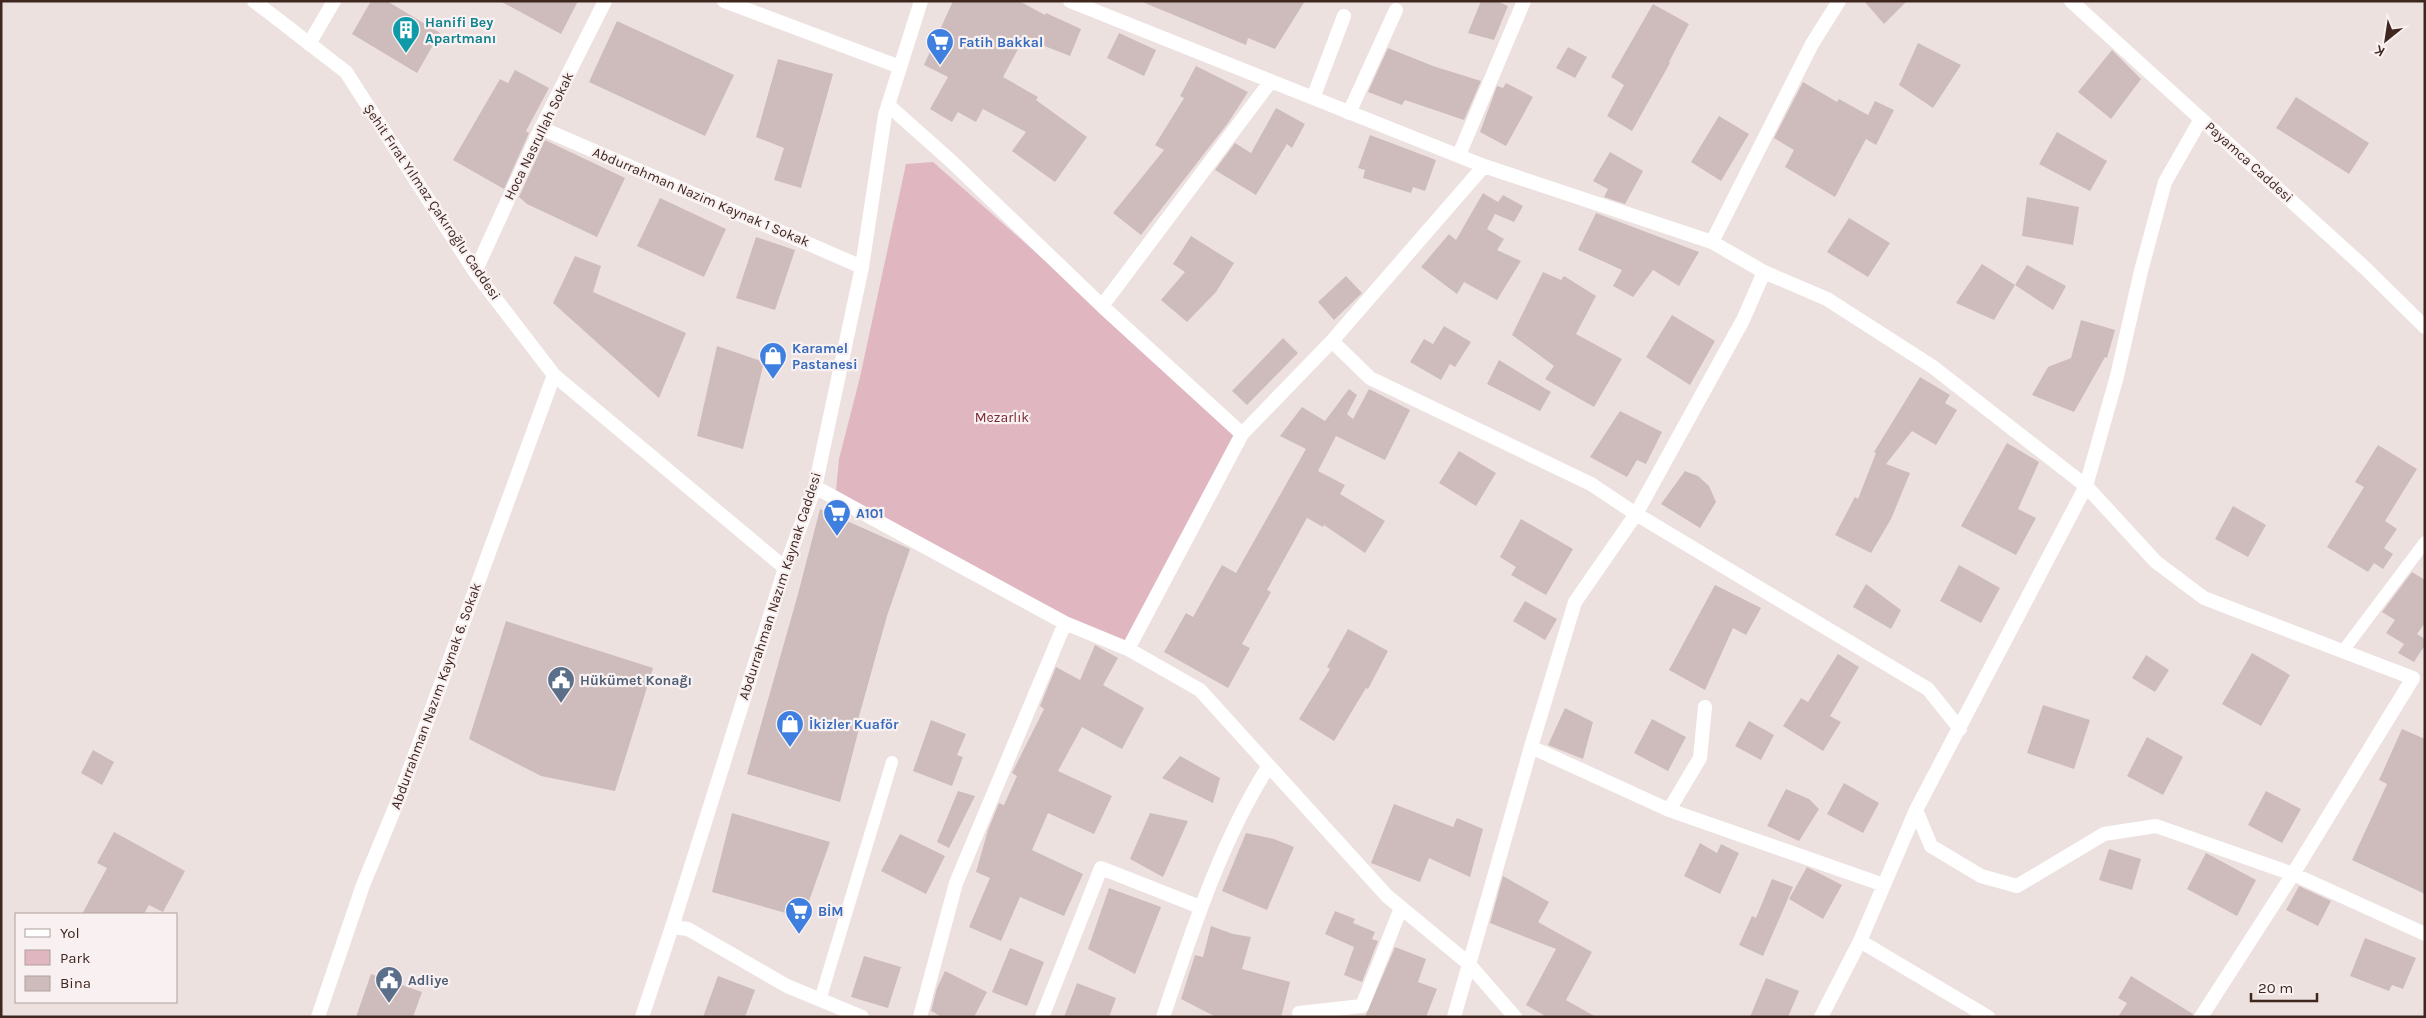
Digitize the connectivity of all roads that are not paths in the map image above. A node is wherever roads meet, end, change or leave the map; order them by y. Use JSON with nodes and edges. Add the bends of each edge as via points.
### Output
{"nodes":[{"id":1,"x":254,"y":1,"type":"edge"},
{"id":2,"x":334,"y":1,"type":"edge"},
{"id":3,"x":606,"y":1,"type":"edge"},
{"id":4,"x":724,"y":1,"type":"edge"},
{"id":5,"x":921,"y":1,"type":"edge"},
{"id":6,"x":1070,"y":1,"type":"edge"},
{"id":7,"x":1524,"y":1,"type":"edge"},
{"id":8,"x":1839,"y":1,"type":"edge"},
{"id":9,"x":2071,"y":1,"type":"edge"},
{"id":10,"x":1396,"y":10,"type":"dead end"},
{"id":11,"x":1344,"y":16,"type":"dead end"},
{"id":12,"x":309,"y":44,"type":"junction"},
{"id":13,"x":900,"y":67,"type":"junction"},
{"id":14,"x":1270,"y":82,"type":"junction"},
{"id":15,"x":1313,"y":98,"type":"junction"},
{"id":16,"x":888,"y":105,"type":"junction"},
{"id":17,"x":1349,"y":113,"type":"junction"},
{"id":18,"x":2201,"y":119,"type":"junction"},
{"id":19,"x":541,"y":128,"type":"junction"},
{"id":20,"x":1459,"y":156,"type":"junction"},
{"id":21,"x":1484,"y":166,"type":"junction"},
{"id":22,"x":1712,"y":242,"type":"junction"},
{"id":23,"x":862,"y":267,"type":"junction"},
{"id":24,"x":475,"y":272,"type":"junction"},
{"id":25,"x":1764,"y":272,"type":"junction"},
{"id":26,"x":1102,"y":306,"type":"junction"},
{"id":27,"x":2425,"y":327,"type":"edge"},
{"id":28,"x":1332,"y":341,"type":"junction"},
{"id":29,"x":554,"y":375,"type":"junction"},
{"id":30,"x":1242,"y":434,"type":"junction"},
{"id":31,"x":2086,"y":486,"type":"junction"},
{"id":32,"x":815,"y":487,"type":"junction"},
{"id":33,"x":1636,"y":514,"type":"junction"},
{"id":34,"x":2425,"y":542,"type":"edge"},
{"id":35,"x":785,"y":568,"type":"junction"},
{"id":36,"x":1065,"y":623,"type":"junction"},
{"id":37,"x":1128,"y":649,"type":"junction"},
{"id":38,"x":2343,"y":651,"type":"junction"},
{"id":39,"x":1705,"y":706,"type":"dead end"},
{"id":40,"x":1960,"y":729,"type":"junction"},
{"id":41,"x":1530,"y":747,"type":"junction"},
{"id":42,"x":892,"y":762,"type":"dead end"},
{"id":43,"x":1268,"y":767,"type":"junction"},
{"id":44,"x":1669,"y":810,"type":"junction"},
{"id":45,"x":1916,"y":810,"type":"junction"},
{"id":46,"x":2293,"y":874,"type":"junction"},
{"id":47,"x":1884,"y":885,"type":"junction"},
{"id":48,"x":1200,"y":907,"type":"junction"},
{"id":49,"x":1402,"y":908,"type":"junction"},
{"id":50,"x":672,"y":927,"type":"junction"},
{"id":51,"x":2425,"y":934,"type":"edge"},
{"id":52,"x":1860,"y":941,"type":"junction"},
{"id":53,"x":1468,"y":963,"type":"junction"},
{"id":54,"x":820,"y":1000,"type":"junction"},
{"id":55,"x":1299,"y":1013,"type":"dead end"},
{"id":56,"x":318,"y":1017,"type":"edge"},
{"id":57,"x":642,"y":1017,"type":"edge"},
{"id":58,"x":862,"y":1017,"type":"edge"},
{"id":59,"x":920,"y":1017,"type":"edge"},
{"id":60,"x":1042,"y":1017,"type":"edge"},
{"id":61,"x":1163,"y":1017,"type":"edge"},
{"id":62,"x":1454,"y":1017,"type":"edge"},
{"id":63,"x":1515,"y":1017,"type":"edge"},
{"id":64,"x":1821,"y":1017,"type":"edge"},
{"id":65,"x":1988,"y":1017,"type":"edge"},
{"id":66,"x":2201,"y":1017,"type":"edge"}],
"edges":[{"from":1,"to":12,"type":"street","name":"Şehit Fırat Yılmaz Çakıroğlu Caddesi"},
{"from":2,"to":12,"type":"street"},
{"from":3,"to":19,"type":"street","name":"Hoca Nasrullah Sokak"},
{"from":4,"to":13,"type":"street"},
{"from":5,"to":13,"type":"street","name":"Abdurrahman Nazım Kaynak Caddesi"},
{"from":6,"to":14,"type":"street"},
{"from":7,"to":20,"type":"street"},
{"from":8,"to":22,"type":"street","via":[[1812,44]]},
{"from":9,"to":18,"type":"street","name":"Payamca Caddesi"},
{"from":10,"to":17,"type":"street"},
{"from":11,"to":15,"type":"street"},
{"from":12,"to":24,"type":"street","name":"Şehit Fırat Yılmaz Çakıroğlu Caddesi","via":[[346,72]]},
{"from":13,"to":16,"type":"street","name":"Abdurrahman Nazım Kaynak Caddesi"},
{"from":14,"to":15,"type":"street"},
{"from":14,"to":26,"type":"street"},
{"from":15,"to":17,"type":"street"},
{"from":16,"to":23,"type":"street","name":"Abdurrahman Nazım Kaynak Caddesi"},
{"from":16,"to":26,"type":"street"},
{"from":17,"to":20,"type":"street"},
{"from":18,"to":27,"type":"street","name":"Payamca Caddesi"},
{"from":18,"to":31,"type":"street","via":[[2165,182]]},
{"from":19,"to":23,"type":"street","name":"Abdurrahman Nazim Kaynak 1 Sokak"},
{"from":19,"to":24,"type":"street","name":"Hoca Nasrullah Sokak"},
{"from":20,"to":21,"type":"street"},
{"from":21,"to":22,"type":"street"},
{"from":21,"to":28,"type":"street"},
{"from":22,"to":25,"type":"street"},
{"from":23,"to":32,"type":"street","name":"Abdurrahman Nazım Kaynak Caddesi"},
{"from":24,"to":29,"type":"street","name":"Şehit Fırat Yılmaz Çakıroğlu Caddesi"},
{"from":25,"to":31,"type":"street","via":[[1828,299],[1933,367]]},
{"from":25,"to":33,"type":"street","via":[[1744,320]]},
{"from":26,"to":30,"type":"street"},
{"from":28,"to":30,"type":"street"},
{"from":28,"to":33,"type":"street","via":[[1370,378],[1591,484]]},
{"from":29,"to":35,"type":"street","name":"Şehit Fırat Yılmaz Çakıroğlu Caddesi"},
{"from":29,"to":56,"type":"street","name":"Abdurrahman Nazım Kaynak 6. Sokak","via":[[402,789],[363,885]]},
{"from":30,"to":37,"type":"street"},
{"from":31,"to":38,"type":"street","via":[[2156,562],[2204,598]]},
{"from":31,"to":40,"type":"street"},
{"from":32,"to":35,"type":"street","name":"Abdurrahman Nazım Kaynak Caddesi"},
{"from":32,"to":36,"type":"street"},
{"from":33,"to":40,"type":"street","via":[[1928,689]]},
{"from":33,"to":41,"type":"street","via":[[1575,602]]},
{"from":34,"to":38,"type":"lane"},
{"from":35,"to":50,"type":"street","name":"Abdurrahman Nazım Kaynak Caddesi"},
{"from":36,"to":37,"type":"street"},
{"from":36,"to":59,"type":"street","via":[[956,883]]},
{"from":37,"to":43,"type":"street","via":[[1200,690]]},
{"from":38,"to":46,"type":"street","via":[[2413,678]]},
{"from":39,"to":44,"type":"street","via":[[1700,758]]},
{"from":40,"to":45,"type":"street"},
{"from":41,"to":44,"type":"street"},
{"from":41,"to":53,"type":"street"},
{"from":42,"to":54,"type":"lane"},
{"from":43,"to":48,"type":"street","via":[[1254,789]]},
{"from":43,"to":49,"type":"street","via":[[1387,896]]},
{"from":44,"to":47,"type":"street"},
{"from":45,"to":46,"type":"street","via":[[1931,846],[1981,876],[2017,886],[2104,834],[2156,826]]},
{"from":45,"to":47,"type":"street"},
{"from":46,"to":51,"type":"street"},
{"from":46,"to":66,"type":"street"},
{"from":47,"to":52,"type":"street"},
{"from":48,"to":60,"type":"street","via":[[1101,868]]},
{"from":48,"to":61,"type":"street"},
{"from":49,"to":53,"type":"street"},
{"from":49,"to":55,"type":"street","via":[[1362,1006]]},
{"from":50,"to":54,"type":"street","via":[[688,929],[787,986]]},
{"from":50,"to":57,"type":"street","name":"Abdurrahman Nazım Kaynak Caddesi"},
{"from":52,"to":64,"type":"street"},
{"from":52,"to":65,"type":"street"},
{"from":53,"to":62,"type":"street"},
{"from":53,"to":63,"type":"street"},
{"from":54,"to":58,"type":"street"}]}
